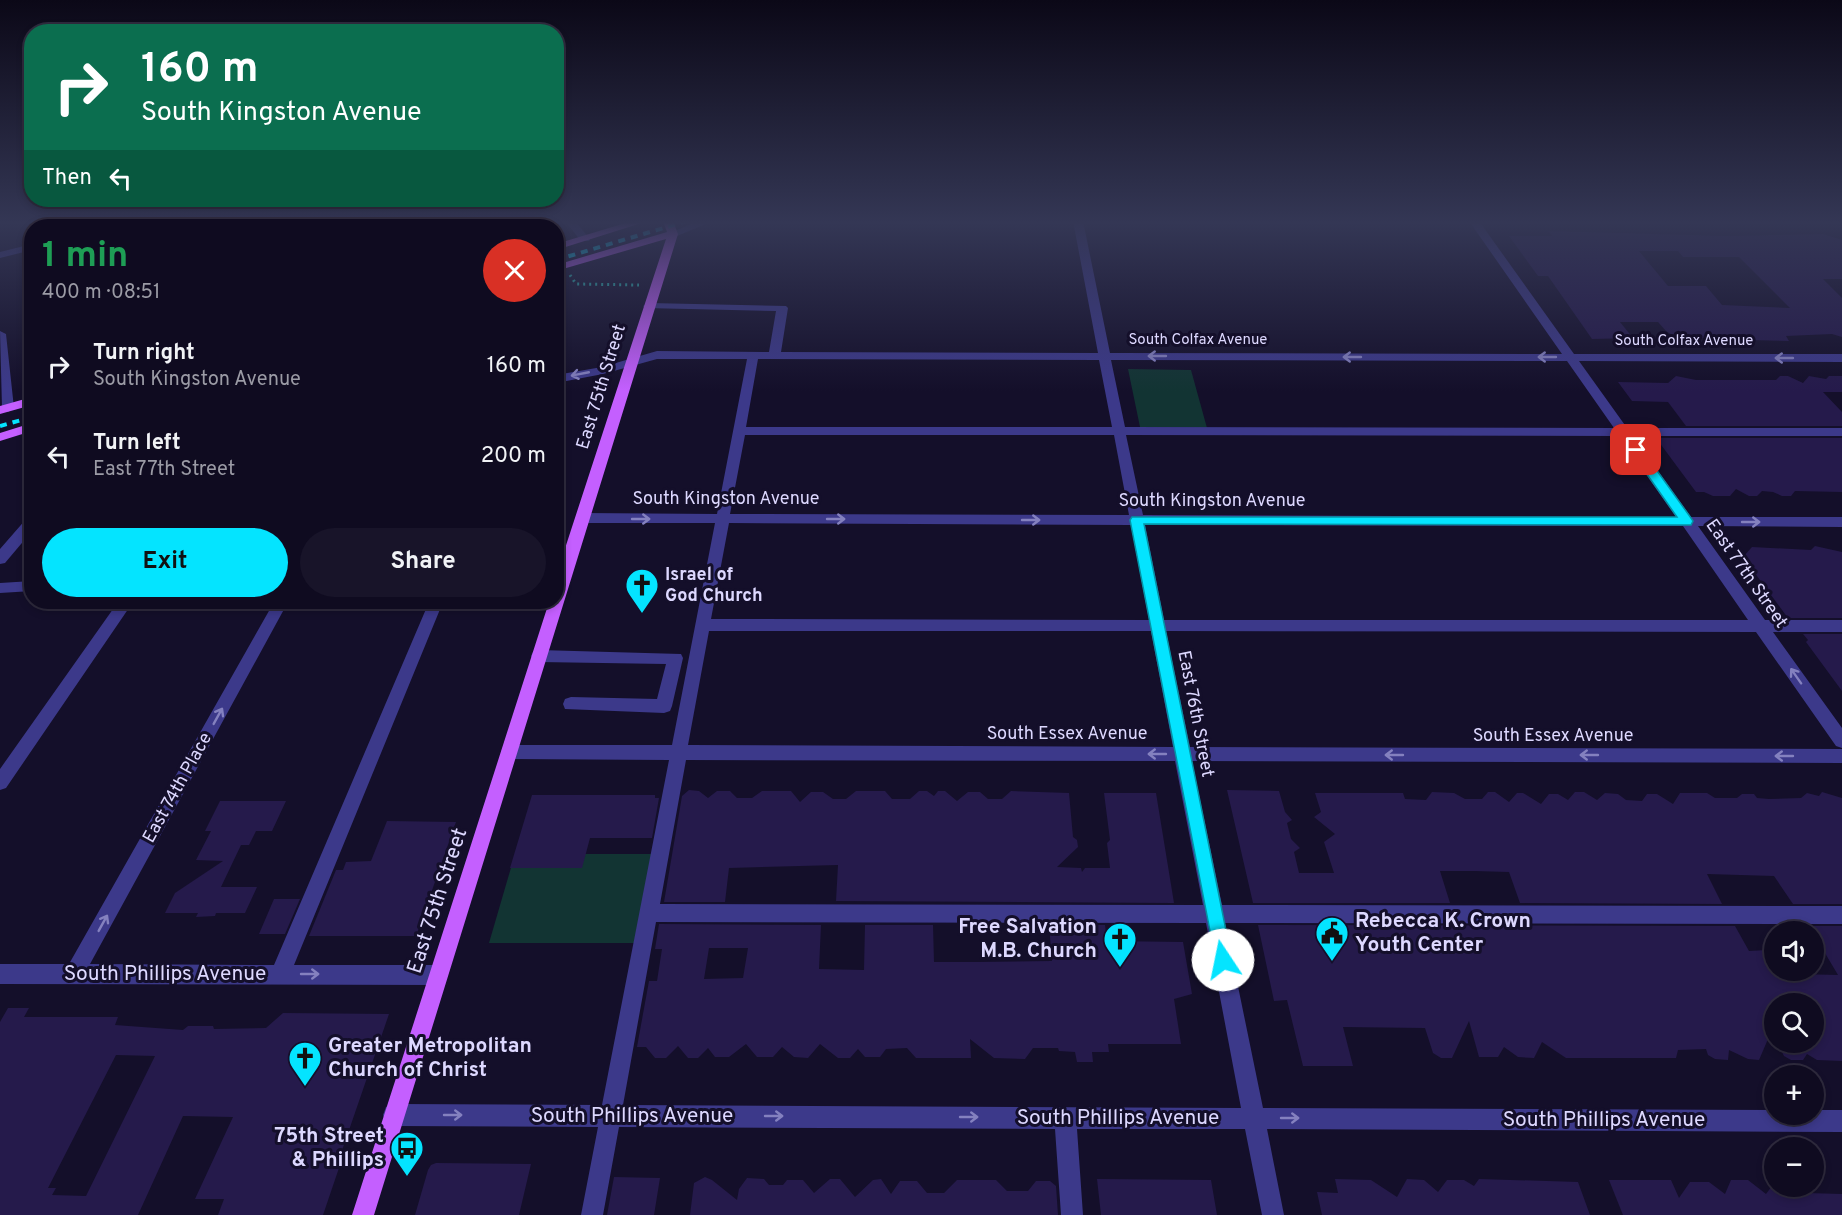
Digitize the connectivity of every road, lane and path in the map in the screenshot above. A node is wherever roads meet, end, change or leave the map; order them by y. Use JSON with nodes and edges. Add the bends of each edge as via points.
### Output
{"nodes":[{"id":1,"x":571,"y":278,"type":"edge"},
{"id":2,"x":657,"y":278,"type":"edge"},
{"id":3,"x":1089,"y":278,"type":"edge"},
{"id":4,"x":1514,"y":278,"type":"edge"},
{"id":5,"x":639,"y":285,"type":"dead end"},
{"id":6,"x":650,"y":306,"type":"junction"},
{"id":7,"x":0,"y":334,"type":"edge"},
{"id":8,"x":753,"y":356,"type":"junction"},
{"id":9,"x":774,"y":356,"type":"junction"},
{"id":10,"x":1104,"y":356,"type":"junction"},
{"id":11,"x":1571,"y":357,"type":"junction"},
{"id":12,"x":1842,"y":358,"type":"edge"},
{"id":13,"x":632,"y":362,"type":"junction"},
{"id":14,"x":564,"y":377,"type":"edge"},
{"id":15,"x":24,"y":403,"type":"edge"},
{"id":16,"x":4,"y":409,"type":"edge"},
{"id":17,"x":24,"y":430,"type":"edge"},
{"id":18,"x":739,"y":431,"type":"junction"},
{"id":19,"x":1623,"y":431,"type":"junction"},
{"id":20,"x":1119,"y":432,"type":"junction"},
{"id":21,"x":1842,"y":432,"type":"edge"},
{"id":22,"x":0,"y":437,"type":"edge"},
{"id":23,"x":582,"y":519,"type":"junction"},
{"id":24,"x":722,"y":519,"type":"junction"},
{"id":25,"x":1136,"y":520,"type":"junction"},
{"id":26,"x":1687,"y":521,"type":"junction"},
{"id":27,"x":1842,"y":522,"type":"edge"},
{"id":28,"x":24,"y":530,"type":"edge"},
{"id":29,"x":0,"y":559,"type":"edge"},
{"id":30,"x":564,"y":574,"type":"edge"},
{"id":31,"x":24,"y":586,"type":"edge"},
{"id":32,"x":0,"y":588,"type":"edge"},
{"id":33,"x":121,"y":609,"type":"edge"},
{"id":34,"x":277,"y":609,"type":"edge"},
{"id":35,"x":433,"y":609,"type":"edge"},
{"id":36,"x":553,"y":609,"type":"edge"},
{"id":37,"x":702,"y":625,"type":"junction"},
{"id":38,"x":1157,"y":625,"type":"junction"},
{"id":39,"x":1760,"y":626,"type":"junction"},
{"id":40,"x":1842,"y":626,"type":"edge"},
{"id":41,"x":539,"y":656,"type":"junction"},
{"id":42,"x":571,"y":704,"type":"dead end"},
{"id":43,"x":1842,"y":741,"type":"edge"},
{"id":44,"x":509,"y":752,"type":"junction"},
{"id":45,"x":678,"y":752,"type":"junction"},
{"id":46,"x":1182,"y":754,"type":"junction"},
{"id":47,"x":1842,"y":756,"type":"edge"},
{"id":48,"x":0,"y":783,"type":"edge"},
{"id":49,"x":648,"y":913,"type":"junction"},
{"id":50,"x":1214,"y":914,"type":"junction"},
{"id":51,"x":1842,"y":915,"type":"edge"},
{"id":52,"x":0,"y":974,"type":"edge"},
{"id":53,"x":74,"y":974,"type":"junction"},
{"id":54,"x":280,"y":974,"type":"junction"},
{"id":55,"x":438,"y":975,"type":"junction"},
{"id":56,"x":394,"y":1115,"type":"junction"},
{"id":57,"x":610,"y":1116,"type":"junction"},
{"id":58,"x":1065,"y":1117,"type":"junction"},
{"id":59,"x":1254,"y":1118,"type":"junction"},
{"id":60,"x":1842,"y":1120,"type":"edge"},
{"id":61,"x":363,"y":1215,"type":"edge"},
{"id":62,"x":592,"y":1215,"type":"edge"},
{"id":63,"x":1072,"y":1215,"type":"edge"},
{"id":64,"x":1273,"y":1215,"type":"edge"}],
"edges":[{"from":1,"to":5,"type":"path","via":[[576,284]]},
{"from":2,"to":6,"type":"main road","name":"East 75th Street"},
{"from":3,"to":10,"type":"street","name":"East 76th Street"},
{"from":4,"to":11,"type":"street","name":"East 77th Street"},
{"from":6,"to":9,"type":"street","via":[[782,308]]},
{"from":6,"to":13,"type":"main road","name":"East 75th Street"},
{"from":7,"to":16,"type":"street"},
{"from":8,"to":9,"type":"street","name":"South Colfax Avenue"},
{"from":8,"to":13,"type":"street","name":"South Colfax Avenue","via":[[657,355]]},
{"from":8,"to":18,"type":"street"},
{"from":9,"to":10,"type":"street","name":"South Colfax Avenue"},
{"from":11,"to":10,"type":"street","name":"South Colfax Avenue","one_way":true},
{"from":10,"to":20,"type":"street","name":"East 76th Street"},
{"from":12,"to":11,"type":"street","name":"South Colfax Avenue","one_way":true},
{"from":11,"to":19,"type":"street","name":"East 77th Street"},
{"from":13,"to":14,"type":"street","name":"South Colfax Avenue","one_way":true},
{"from":13,"to":23,"type":"main road","name":"East 75th Street"},
{"from":15,"to":16,"type":"main road"},
{"from":17,"to":22,"type":"main road"},
{"from":18,"to":20,"type":"street"},
{"from":18,"to":24,"type":"street"},
{"from":19,"to":20,"type":"street"},
{"from":19,"to":21,"type":"street"},
{"from":19,"to":26,"type":"street","name":"East 77th Street"},
{"from":20,"to":25,"type":"street","name":"East 76th Street"},
{"from":23,"to":24,"type":"street","name":"South Kingston Avenue","one_way":true},
{"from":23,"to":30,"type":"main road","name":"East 75th Street"},
{"from":24,"to":25,"type":"street","name":"South Kingston Avenue","one_way":true},
{"from":24,"to":37,"type":"street"},
{"from":25,"to":26,"type":"street","name":"South Kingston Avenue"},
{"from":25,"to":38,"type":"street","name":"East 76th Street"},
{"from":26,"to":27,"type":"street","name":"South Kingston Avenue","one_way":true},
{"from":26,"to":39,"type":"street","name":"East 77th Street"},
{"from":28,"to":29,"type":"street"},
{"from":31,"to":32,"type":"street"},
{"from":33,"to":48,"type":"street"},
{"from":53,"to":34,"type":"street","name":"East 74th Place","one_way":true},
{"from":35,"to":54,"type":"street"},
{"from":36,"to":41,"type":"main road","name":"East 75th Street"},
{"from":37,"to":38,"type":"street"},
{"from":37,"to":45,"type":"street"},
{"from":38,"to":39,"type":"street"},
{"from":38,"to":46,"type":"street","name":"East 76th Street"},
{"from":39,"to":40,"type":"street"},
{"from":43,"to":39,"type":"street","name":"East 77th Street","one_way":true},
{"from":41,"to":42,"type":"street","via":[[675,658],[664,706]]},
{"from":41,"to":44,"type":"main road","name":"East 75th Street"},
{"from":44,"to":45,"type":"street","name":"South Essex Avenue"},
{"from":44,"to":55,"type":"main road","name":"East 75th Street"},
{"from":46,"to":45,"type":"street","name":"South Essex Avenue","one_way":true},
{"from":45,"to":49,"type":"street"},
{"from":47,"to":46,"type":"street","name":"South Essex Avenue","one_way":true},
{"from":46,"to":50,"type":"street","name":"East 76th Street"},
{"from":49,"to":50,"type":"street"},
{"from":49,"to":57,"type":"street"},
{"from":50,"to":51,"type":"street"},
{"from":50,"to":59,"type":"street","name":"East 76th Street"},
{"from":52,"to":53,"type":"street","name":"South Phillips Avenue"},
{"from":53,"to":54,"type":"street","name":"South Phillips Avenue"},
{"from":54,"to":55,"type":"street","name":"South Phillips Avenue","one_way":true},
{"from":55,"to":56,"type":"main road","name":"East 75th Street"},
{"from":56,"to":57,"type":"street","name":"South Phillips Avenue","one_way":true},
{"from":56,"to":61,"type":"main road","name":"East 75th Street"},
{"from":57,"to":58,"type":"street","name":"South Phillips Avenue","one_way":true},
{"from":57,"to":62,"type":"street"},
{"from":58,"to":59,"type":"street","name":"South Phillips Avenue"},
{"from":58,"to":63,"type":"street"},
{"from":59,"to":60,"type":"street","name":"South Phillips Avenue","one_way":true},
{"from":59,"to":64,"type":"street","name":"East 76th Street"}]}
